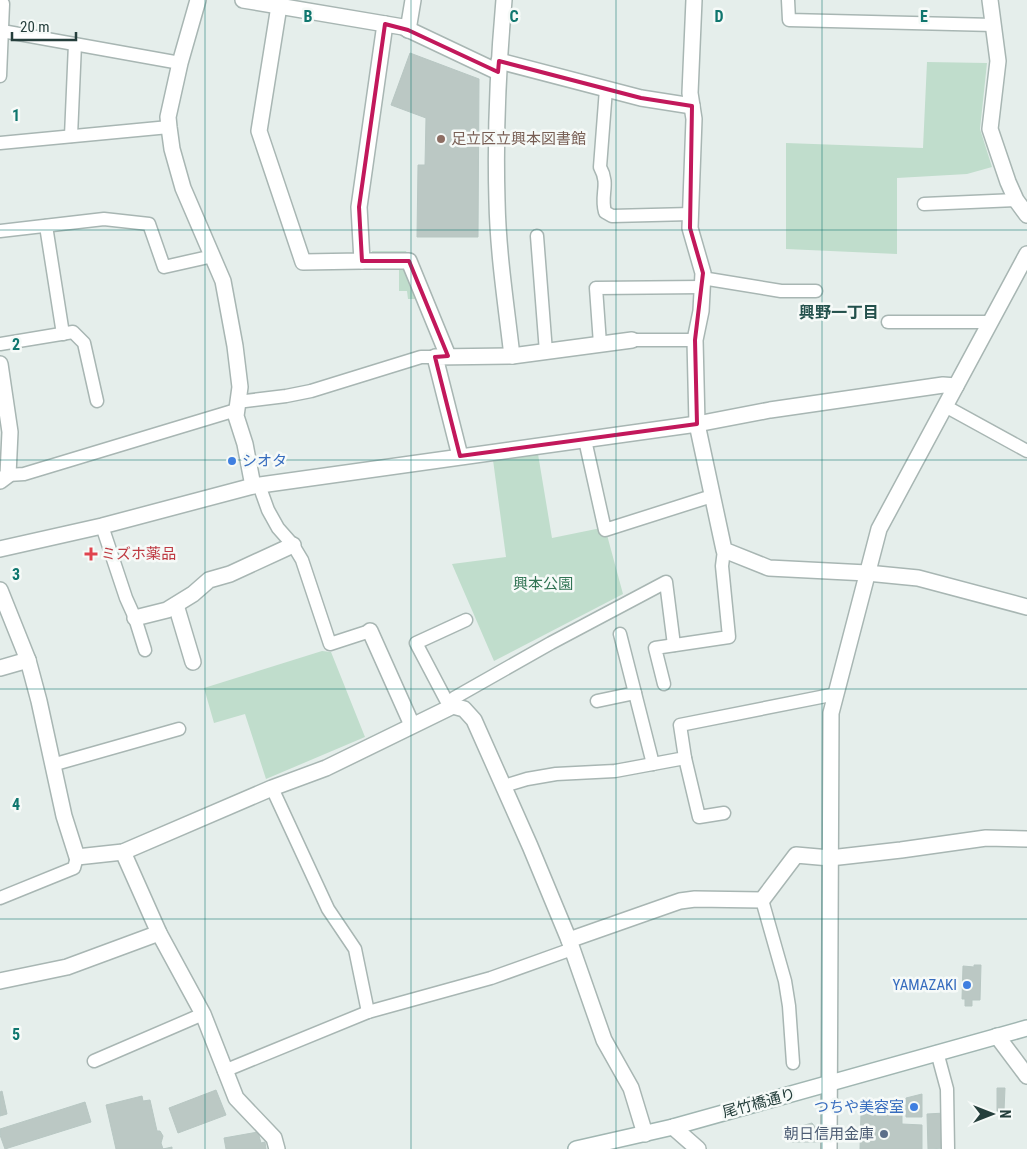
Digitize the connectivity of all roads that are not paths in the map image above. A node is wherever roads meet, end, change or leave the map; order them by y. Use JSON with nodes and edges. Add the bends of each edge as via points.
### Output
{"nodes":[{"id":1,"x":198,"y":0,"type":"edge"},
{"id":2,"x":243,"y":0,"type":"edge"},
{"id":3,"x":413,"y":0,"type":"edge"},
{"id":4,"x":504,"y":0,"type":"edge"},
{"id":5,"x":694,"y":0,"type":"edge"},
{"id":6,"x":788,"y":0,"type":"edge"},
{"id":7,"x":990,"y":0,"type":"edge"},
{"id":8,"x":0,"y":3,"type":"edge"},
{"id":9,"x":279,"y":6,"type":"junction"},
{"id":10,"x":385,"y":24,"type":"junction"},
{"id":11,"x":994,"y":25,"type":"junction"},
{"id":12,"x":408,"y":30,"type":"junction"},
{"id":13,"x":2,"y":31,"type":"junction"},
{"id":14,"x":76,"y":44,"type":"junction"},
{"id":15,"x":180,"y":63,"type":"junction"},
{"id":16,"x":498,"y":67,"type":"junction"},
{"id":17,"x":0,"y":76,"type":"edge"},
{"id":18,"x":606,"y":89,"type":"junction"},
{"id":19,"x":692,"y":106,"type":"junction"},
{"id":20,"x":169,"y":128,"type":"junction"},
{"id":21,"x":71,"y":136,"type":"junction"},
{"id":22,"x":0,"y":143,"type":"edge"},
{"id":23,"x":1016,"y":200,"type":"junction"},
{"id":24,"x":924,"y":204,"type":"dead end"},
{"id":25,"x":691,"y":214,"type":"junction"},
{"id":26,"x":1027,"y":215,"type":"edge"},
{"id":27,"x":46,"y":226,"type":"junction"},
{"id":28,"x":0,"y":231,"type":"edge"},
{"id":29,"x":537,"y":236,"type":"dead end"},
{"id":30,"x":1027,"y":254,"type":"edge"},
{"id":31,"x":213,"y":256,"type":"junction"},
{"id":32,"x":362,"y":262,"type":"junction"},
{"id":33,"x":702,"y":283,"type":"junction"},
{"id":34,"x":816,"y":291,"type":"dead end"},
{"id":35,"x":888,"y":322,"type":"dead end"},
{"id":36,"x":991,"y":322,"type":"junction"},
{"id":37,"x":63,"y":334,"type":"junction"},
{"id":38,"x":632,"y":340,"type":"joint"},
{"id":39,"x":695,"y":340,"type":"junction"},
{"id":40,"x":0,"y":344,"type":"edge"},
{"id":41,"x":600,"y":344,"type":"junction"},
{"id":42,"x":546,"y":352,"type":"junction"},
{"id":43,"x":512,"y":356,"type":"junction"},
{"id":44,"x":441,"y":357,"type":"junction"},
{"id":45,"x":0,"y":364,"type":"edge"},
{"id":46,"x":956,"y":386,"type":"junction"},
{"id":47,"x":98,"y":401,"type":"dead end"},
{"id":48,"x":237,"y":406,"type":"junction"},
{"id":49,"x":945,"y":406,"type":"junction"},
{"id":50,"x":697,"y":424,"type":"junction"},
{"id":51,"x":585,"y":440,"type":"junction"},
{"id":52,"x":4,"y":442,"type":"edge"},
{"id":53,"x":1027,"y":451,"type":"edge"},
{"id":54,"x":460,"y":456,"type":"junction"},
{"id":55,"x":4,"y":478,"type":"edge"},
{"id":56,"x":256,"y":485,"type":"junction"},
{"id":57,"x":712,"y":496,"type":"junction"},
{"id":58,"x":102,"y":526,"type":"junction"},
{"id":59,"x":293,"y":545,"type":"junction"},
{"id":60,"x":0,"y":549,"type":"edge"},
{"id":61,"x":724,"y":550,"type":"junction"},
{"id":62,"x":867,"y":573,"type":"junction"},
{"id":63,"x":0,"y":590,"type":"edge"},
{"id":64,"x":176,"y":605,"type":"junction"},
{"id":65,"x":1027,"y":607,"type":"edge"},
{"id":66,"x":135,"y":618,"type":"junction"},
{"id":67,"x":466,"y":620,"type":"dead end"},
{"id":68,"x":370,"y":632,"type":"joint"},
{"id":69,"x":620,"y":634,"type":"dead end"},
{"id":70,"x":674,"y":645,"type":"junction"},
{"id":71,"x":146,"y":650,"type":"dead end"},
{"id":72,"x":28,"y":660,"type":"junction"},
{"id":73,"x":193,"y":662,"type":"dead end"},
{"id":74,"x":0,"y":668,"type":"edge"},
{"id":75,"x":664,"y":684,"type":"dead end"},
{"id":76,"x":635,"y":693,"type":"junction"},
{"id":77,"x":836,"y":694,"type":"junction"},
{"id":78,"x":597,"y":701,"type":"dead end"},
{"id":79,"x":453,"y":706,"type":"junction"},
{"id":80,"x":412,"y":725,"type":"junction"},
{"id":81,"x":179,"y":729,"type":"dead end"},
{"id":82,"x":685,"y":758,"type":"junction"},
{"id":83,"x":653,"y":764,"type":"junction"},
{"id":84,"x":52,"y":765,"type":"junction"},
{"id":85,"x":504,"y":786,"type":"junction"},
{"id":86,"x":272,"y":788,"type":"junction"},
{"id":87,"x":724,"y":813,"type":"dead end"},
{"id":88,"x":1027,"y":839,"type":"edge"},
{"id":89,"x":123,"y":852,"type":"junction"},
{"id":90,"x":77,"y":857,"type":"junction"},
{"id":91,"x":830,"y":858,"type":"junction"},
{"id":92,"x":0,"y":898,"type":"edge"},
{"id":93,"x":762,"y":900,"type":"junction"},
{"id":94,"x":159,"y":933,"type":"junction"},
{"id":95,"x":571,"y":944,"type":"junction"},
{"id":96,"x":0,"y":981,"type":"edge"},
{"id":97,"x":368,"y":1012,"type":"junction"},
{"id":98,"x":203,"y":1014,"type":"junction"},
{"id":99,"x":1027,"y":1028,"type":"edge"},
{"id":100,"x":997,"y":1036,"type":"junction"},
{"id":101,"x":936,"y":1052,"type":"junction"},
{"id":102,"x":94,"y":1060,"type":"dead end"},
{"id":103,"x":793,"y":1063,"type":"dead end"},
{"id":104,"x":224,"y":1071,"type":"junction"},
{"id":105,"x":1027,"y":1076,"type":"edge"},
{"id":106,"x":829,"y":1084,"type":"junction"},
{"id":107,"x":673,"y":1127,"type":"junction"},
{"id":108,"x":644,"y":1134,"type":"junction"},
{"id":109,"x":277,"y":1149,"type":"edge"},
{"id":110,"x":576,"y":1149,"type":"edge"},
{"id":111,"x":698,"y":1149,"type":"edge"},
{"id":112,"x":829,"y":1149,"type":"edge"},
{"id":113,"x":948,"y":1149,"type":"edge"}],
"edges":[{"from":1,"to":15,"type":"street"},
{"from":2,"to":9,"type":"street"},
{"from":3,"to":12,"type":"street"},
{"from":4,"to":16,"type":"street"},
{"from":5,"to":19,"type":"street"},
{"from":6,"to":11,"type":"lane","via":[[789,20]]},
{"from":7,"to":11,"type":"street"},
{"from":8,"to":13,"type":"lane","via":[[3,4]]},
{"from":9,"to":10,"type":"street"},
{"from":9,"to":32,"type":"street","via":[[259,131],[303,262]]},
{"from":10,"to":12,"type":"street"},
{"from":10,"to":32,"type":"street","via":[[359,207]]},
{"from":11,"to":23,"type":"street","via":[[998,61],[990,130]]},
{"from":12,"to":16,"type":"street"},
{"from":13,"to":14,"type":"lane"},
{"from":13,"to":17,"type":"lane"},
{"from":14,"to":15,"type":"lane"},
{"from":14,"to":21,"type":"lane"},
{"from":15,"to":20,"type":"street","via":[[168,117]]},
{"from":16,"to":18,"type":"street"},
{"from":16,"to":43,"type":"street","via":[[497,201]]},
{"from":18,"to":19,"type":"street"},
{"from":18,"to":25,"type":"lane","via":[[600,167],[605,177],[605,212],[612,216]]},
{"from":19,"to":25,"type":"street"},
{"from":20,"to":21,"type":"lane"},
{"from":20,"to":31,"type":"street","via":[[183,188]]},
{"from":21,"to":22,"type":"lane"},
{"from":23,"to":24,"type":"lane"},
{"from":23,"to":26,"type":"street"},
{"from":25,"to":33,"type":"street","via":[[690,228],[703,273]]},
{"from":27,"to":28,"type":"lane"},
{"from":27,"to":31,"type":"lane","via":[[104,219],[149,224],[164,267]]},
{"from":27,"to":37,"type":"lane"},
{"from":29,"to":42,"type":"lane"},
{"from":30,"to":36,"type":"street"},
{"from":31,"to":48,"type":"street","via":[[223,281],[235,346],[240,387]]},
{"from":32,"to":44,"type":"street","via":[[409,261]]},
{"from":33,"to":34,"type":"lane"},
{"from":33,"to":39,"type":"street"},
{"from":33,"to":41,"type":"lane","via":[[596,288]]},
{"from":35,"to":36,"type":"lane"},
{"from":36,"to":46,"type":"street"},
{"from":37,"to":40,"type":"lane"},
{"from":37,"to":47,"type":"lane","via":[[73,332],[84,342]]},
{"from":38,"to":39,"type":"lane"},
{"from":38,"to":41,"type":"street"},
{"from":39,"to":50,"type":"street"},
{"from":41,"to":42,"type":"street"},
{"from":42,"to":43,"type":"street"},
{"from":43,"to":44,"type":"street"},
{"from":44,"to":48,"type":"lane","via":[[421,357],[303,392]]},
{"from":44,"to":54,"type":"street"},
{"from":45,"to":52,"type":"street","via":[[10,432]]},
{"from":46,"to":49,"type":"street"},
{"from":46,"to":50,"type":"street","via":[[943,384]]},
{"from":48,"to":55,"type":"lane"},
{"from":48,"to":56,"type":"street","via":[[236,416]]},
{"from":49,"to":53,"type":"lane"},
{"from":49,"to":62,"type":"street","via":[[879,529]]},
{"from":50,"to":51,"type":"street"},
{"from":50,"to":57,"type":"street"},
{"from":51,"to":54,"type":"street"},
{"from":51,"to":57,"type":"lane","via":[[605,530]]},
{"from":52,"to":55,"type":"street"},
{"from":54,"to":56,"type":"street"},
{"from":56,"to":58,"type":"street"},
{"from":56,"to":59,"type":"lane","via":[[278,528]]},
{"from":57,"to":61,"type":"street"},
{"from":58,"to":60,"type":"street"},
{"from":58,"to":66,"type":"lane"},
{"from":59,"to":64,"type":"street","via":[[230,574],[209,580]]},
{"from":59,"to":68,"type":"lane","via":[[302,560],[330,644]]},
{"from":61,"to":62,"type":"street","via":[[768,568]]},
{"from":61,"to":70,"type":"lane","via":[[722,566],[730,637]]},
{"from":62,"to":65,"type":"street","via":[[918,578]]},
{"from":62,"to":77,"type":"street"},
{"from":63,"to":72,"type":"street"},
{"from":64,"to":66,"type":"street"},
{"from":64,"to":73,"type":"street"},
{"from":66,"to":71,"type":"lane"},
{"from":67,"to":79,"type":"lane","via":[[416,643],[446,700]]},
{"from":68,"to":80,"type":"street"},
{"from":69,"to":76,"type":"lane"},
{"from":70,"to":75,"type":"lane","via":[[655,648]]},
{"from":70,"to":79,"type":"lane","via":[[666,582],[454,698]]},
{"from":72,"to":74,"type":"street"},
{"from":72,"to":84,"type":"street"},
{"from":76,"to":78,"type":"lane"},
{"from":76,"to":83,"type":"lane"},
{"from":77,"to":82,"type":"lane","via":[[680,725]]},
{"from":77,"to":91,"type":"street","via":[[831,713]]},
{"from":79,"to":80,"type":"street"},
{"from":79,"to":85,"type":"street","via":[[464,709],[474,720]]},
{"from":80,"to":86,"type":"street","via":[[326,768]]},
{"from":81,"to":84,"type":"lane"},
{"from":82,"to":83,"type":"lane"},
{"from":82,"to":87,"type":"lane","via":[[699,817]]},
{"from":83,"to":85,"type":"lane","via":[[615,771],[556,774]]},
{"from":84,"to":90,"type":"street"},
{"from":85,"to":95,"type":"street"},
{"from":86,"to":89,"type":"street"},
{"from":86,"to":97,"type":"lane","via":[[328,908],[355,949]]},
{"from":88,"to":91,"type":"street","via":[[986,838]]},
{"from":89,"to":90,"type":"street"},
{"from":89,"to":94,"type":"street"},
{"from":90,"to":92,"type":"lane","via":[[74,868]]},
{"from":91,"to":93,"type":"street","via":[[796,855]]},
{"from":91,"to":106,"type":"street"},
{"from":93,"to":95,"type":"street","via":[[680,901]]},
{"from":93,"to":103,"type":"lane","via":[[785,981]]},
{"from":94,"to":96,"type":"street","via":[[67,967]]},
{"from":94,"to":98,"type":"street"},
{"from":95,"to":97,"type":"lane","via":[[492,978]]},
{"from":95,"to":108,"type":"street","via":[[604,1040],[631,1088]]},
{"from":97,"to":104,"type":"lane"},
{"from":98,"to":102,"type":"lane"},
{"from":98,"to":104,"type":"street"},
{"from":99,"to":100,"type":"street","name":"尾竹橋通り"},
{"from":100,"to":101,"type":"street","name":"尾竹橋通り"},
{"from":100,"to":105,"type":"street"},
{"from":101,"to":106,"type":"street","name":"尾竹橋通り"},
{"from":101,"to":113,"type":"lane","via":[[947,1089]]},
{"from":104,"to":109,"type":"street","via":[[236,1098],[274,1138]]},
{"from":106,"to":107,"type":"street","name":"尾竹橋通り"},
{"from":106,"to":112,"type":"street"},
{"from":107,"to":108,"type":"street","name":"尾竹橋通り"},
{"from":107,"to":111,"type":"street"},
{"from":108,"to":110,"type":"street","name":"尾竹橋通り"}]}
